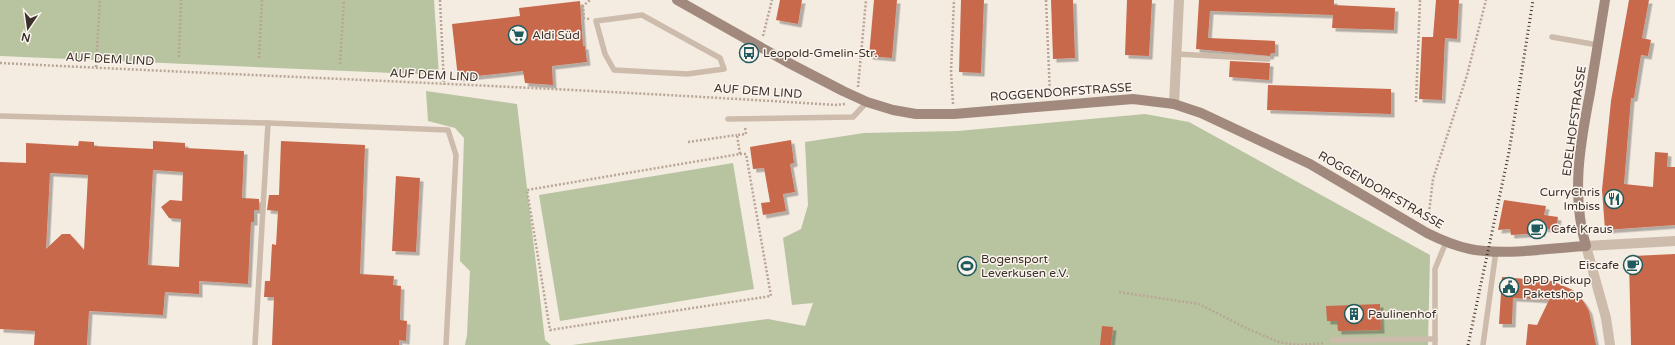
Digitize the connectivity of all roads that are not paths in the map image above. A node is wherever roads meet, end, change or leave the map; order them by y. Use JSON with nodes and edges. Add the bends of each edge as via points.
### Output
{"nodes":[{"id":1,"x":677,"y":0,"type":"edge"},
{"id":2,"x":1179,"y":0,"type":"edge"},
{"id":3,"x":1606,"y":0,"type":"edge"},
{"id":4,"x":596,"y":22,"type":"joint"},
{"id":5,"x":1552,"y":37,"type":"dead end"},
{"id":6,"x":1598,"y":45,"type":"junction"},
{"id":7,"x":1176,"y":54,"type":"junction"},
{"id":8,"x":1268,"y":59,"type":"dead end"},
{"id":9,"x":867,"y":102,"type":"junction"},
{"id":10,"x":1174,"y":104,"type":"junction"},
{"id":11,"x":0,"y":116,"type":"edge"},
{"id":12,"x":728,"y":119,"type":"dead end"},
{"id":13,"x":268,"y":122,"type":"junction"},
{"id":14,"x":1675,"y":241,"type":"edge"},
{"id":15,"x":1446,"y":242,"type":"junction"},
{"id":16,"x":1586,"y":246,"type":"junction"},
{"id":17,"x":1492,"y":251,"type":"junction"},
{"id":18,"x":1333,"y":340,"type":"road end"},
{"id":19,"x":1435,"y":342,"type":"edge"},
{"id":20,"x":255,"y":345,"type":"edge"},
{"id":21,"x":446,"y":345,"type":"edge"},
{"id":22,"x":1483,"y":345,"type":"edge"},
{"id":23,"x":1610,"y":345,"type":"edge"}],
"edges":[{"from":1,"to":9,"type":"street","name":"ROGGENDORFSTRASSE","via":[[786,62]]},
{"from":2,"to":7,"type":"street"},
{"from":3,"to":6,"type":"street","name":"EDELHOFSTRASSE"},
{"from":4,"to":4,"type":"lane","via":[[642,15],[720,58],[724,69],[687,74],[614,70]]},
{"from":5,"to":6,"type":"lane"},
{"from":6,"to":16,"type":"street","name":"EDELHOFSTRASSE","via":[[1579,159],[1577,191]]},
{"from":7,"to":8,"type":"lane"},
{"from":7,"to":10,"type":"street"},
{"from":9,"to":10,"type":"street","name":"ROGGENDORFSTRASSE","via":[[916,114],[954,114],[1133,99]]},
{"from":9,"to":12,"type":"lane","via":[[853,117]]},
{"from":10,"to":15,"type":"street","name":"ROGGENDORFSTRASSE","via":[[1201,113],[1310,164]]},
{"from":11,"to":13,"type":"lane"},
{"from":13,"to":20,"type":"lane"},
{"from":13,"to":21,"type":"lane","via":[[448,130],[456,155]]},
{"from":14,"to":16,"type":"street"},
{"from":15,"to":17,"type":"street","name":"ROGGENDORFSTRASSE","via":[[1470,249]]},
{"from":15,"to":19,"type":"lane","via":[[1435,269]]},
{"from":16,"to":17,"type":"street","name":"ROGGENDORFSTRASSE"},
{"from":16,"to":23,"type":"street","via":[[1606,318]]},
{"from":17,"to":22,"type":"lane"},
{"from":18,"to":19,"type":"lane"}]}
